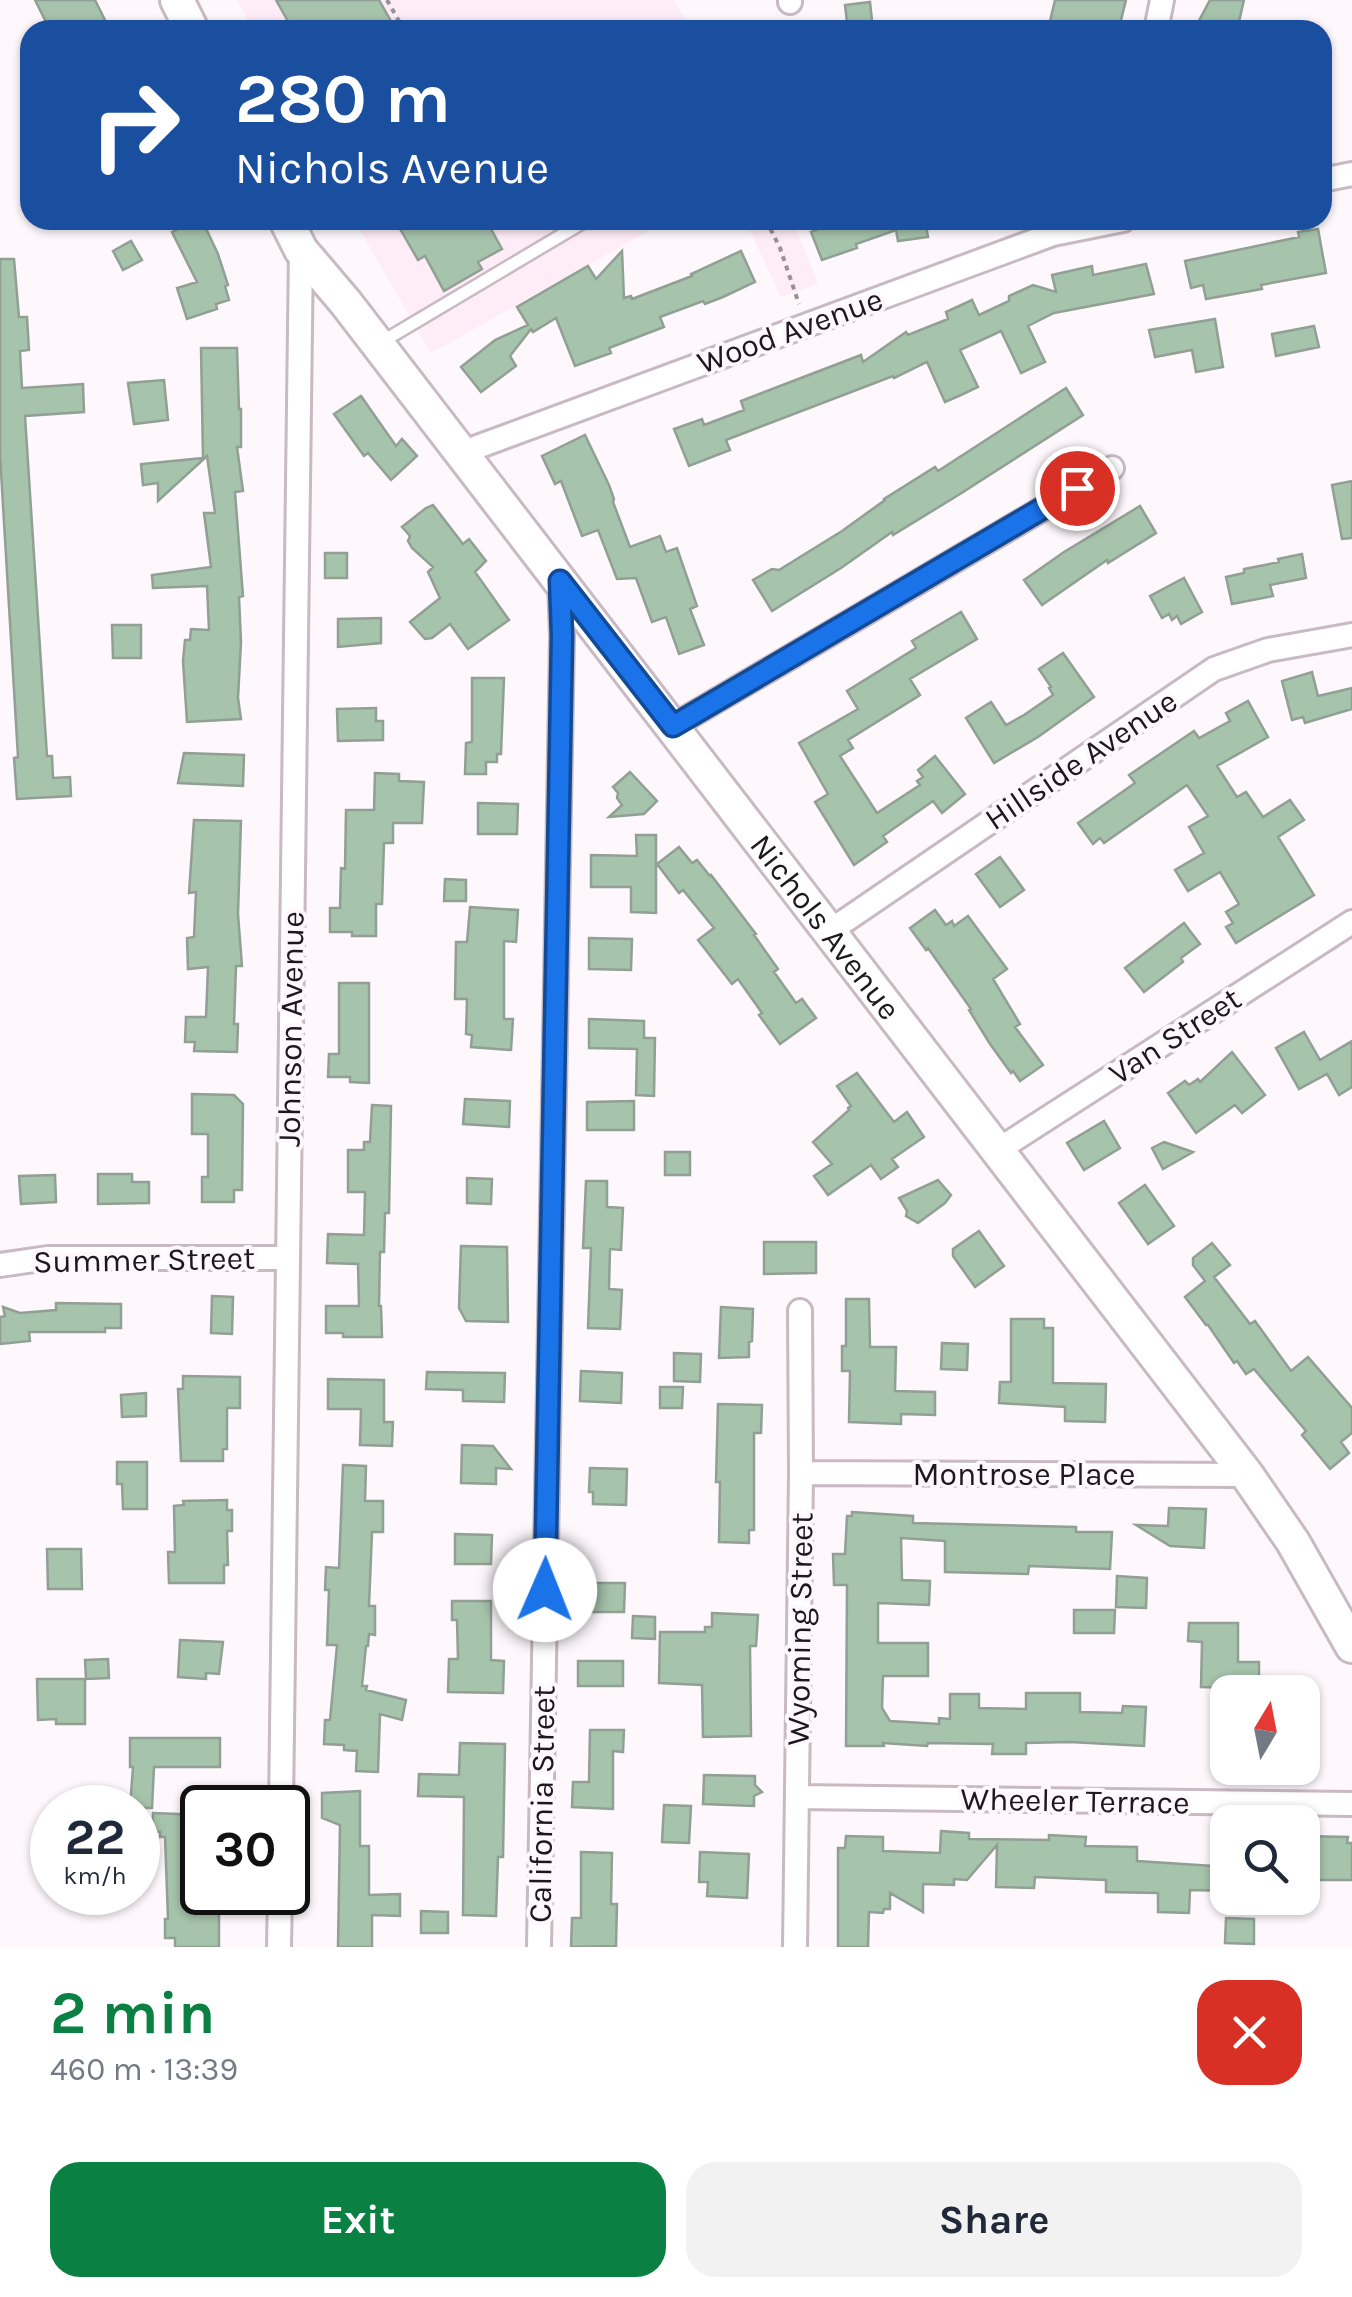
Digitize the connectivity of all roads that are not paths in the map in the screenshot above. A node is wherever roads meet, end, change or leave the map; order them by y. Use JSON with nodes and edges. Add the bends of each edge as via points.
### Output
{"nodes":[{"id":1,"x":291,"y":230,"type":"edge"},
{"id":2,"x":569,"y":230,"type":"edge"},
{"id":3,"x":1073,"y":230,"type":"edge"},
{"id":4,"x":302,"y":250,"type":"junction"},
{"id":5,"x":377,"y":345,"type":"junction"},
{"id":6,"x":460,"y":453,"type":"junction"},
{"id":7,"x":1112,"y":468,"type":"dead end"},
{"id":8,"x":560,"y":581,"type":"junction"},
{"id":9,"x":1352,"y":635,"type":"edge"},
{"id":10,"x":673,"y":726,"type":"junction"},
{"id":11,"x":1352,"y":922,"type":"edge"},
{"id":12,"x":830,"y":931,"type":"junction"},
{"id":13,"x":998,"y":1150,"type":"junction"},
{"id":14,"x":288,"y":1258,"type":"junction"},
{"id":15,"x":0,"y":1265,"type":"edge"},
{"id":16,"x":800,"y":1310,"type":"dead end"},
{"id":17,"x":801,"y":1472,"type":"junction"},
{"id":18,"x":1247,"y":1475,"type":"junction"},
{"id":19,"x":1352,"y":1646,"type":"edge"},
{"id":20,"x":281,"y":1785,"type":"edge"},
{"id":21,"x":798,"y":1797,"type":"junction"},
{"id":22,"x":1352,"y":1804,"type":"edge"},
{"id":23,"x":280,"y":1915,"type":"edge"},
{"id":24,"x":279,"y":1947,"type":"edge"},
{"id":25,"x":539,"y":1947,"type":"edge"},
{"id":26,"x":796,"y":1947,"type":"edge"}],
"edges":[{"from":1,"to":4,"type":"main road","name":"Nichols Avenue"},
{"from":2,"to":5,"type":"lane"},
{"from":3,"to":6,"type":"street","name":"Wood Avenue"},
{"from":4,"to":5,"type":"main road","name":"Nichols Avenue"},
{"from":4,"to":14,"type":"street","name":"Johnson Avenue"},
{"from":5,"to":6,"type":"main road","name":"Nichols Avenue"},
{"from":6,"to":8,"type":"main road","name":"Nichols Avenue"},
{"from":7,"to":10,"type":"street"},
{"from":8,"to":10,"type":"main road","name":"Nichols Avenue"},
{"from":8,"to":25,"type":"street","name":"California Street"},
{"from":9,"to":12,"type":"street","name":"Hillside Avenue","via":[[1268,650],[1214,669]]},
{"from":10,"to":12,"type":"main road","name":"Nichols Avenue"},
{"from":11,"to":13,"type":"street","name":"Van Street"},
{"from":12,"to":13,"type":"main road","name":"Nichols Avenue"},
{"from":13,"to":18,"type":"main road","name":"Nichols Avenue"},
{"from":14,"to":15,"type":"street","name":"Summer Street","via":[[48,1258]]},
{"from":14,"to":20,"type":"street","name":"Johnson Avenue"},
{"from":16,"to":17,"type":"street","name":"Wyoming Street"},
{"from":17,"to":18,"type":"street","name":"Montrose Place"},
{"from":17,"to":21,"type":"street","name":"Wyoming Street"},
{"from":18,"to":19,"type":"main road","name":"Nichols Avenue"},
{"from":21,"to":22,"type":"street","name":"Wheeler Terrace"},
{"from":21,"to":26,"type":"street","name":"Wyoming Street"},
{"from":23,"to":24,"type":"street"}]}
